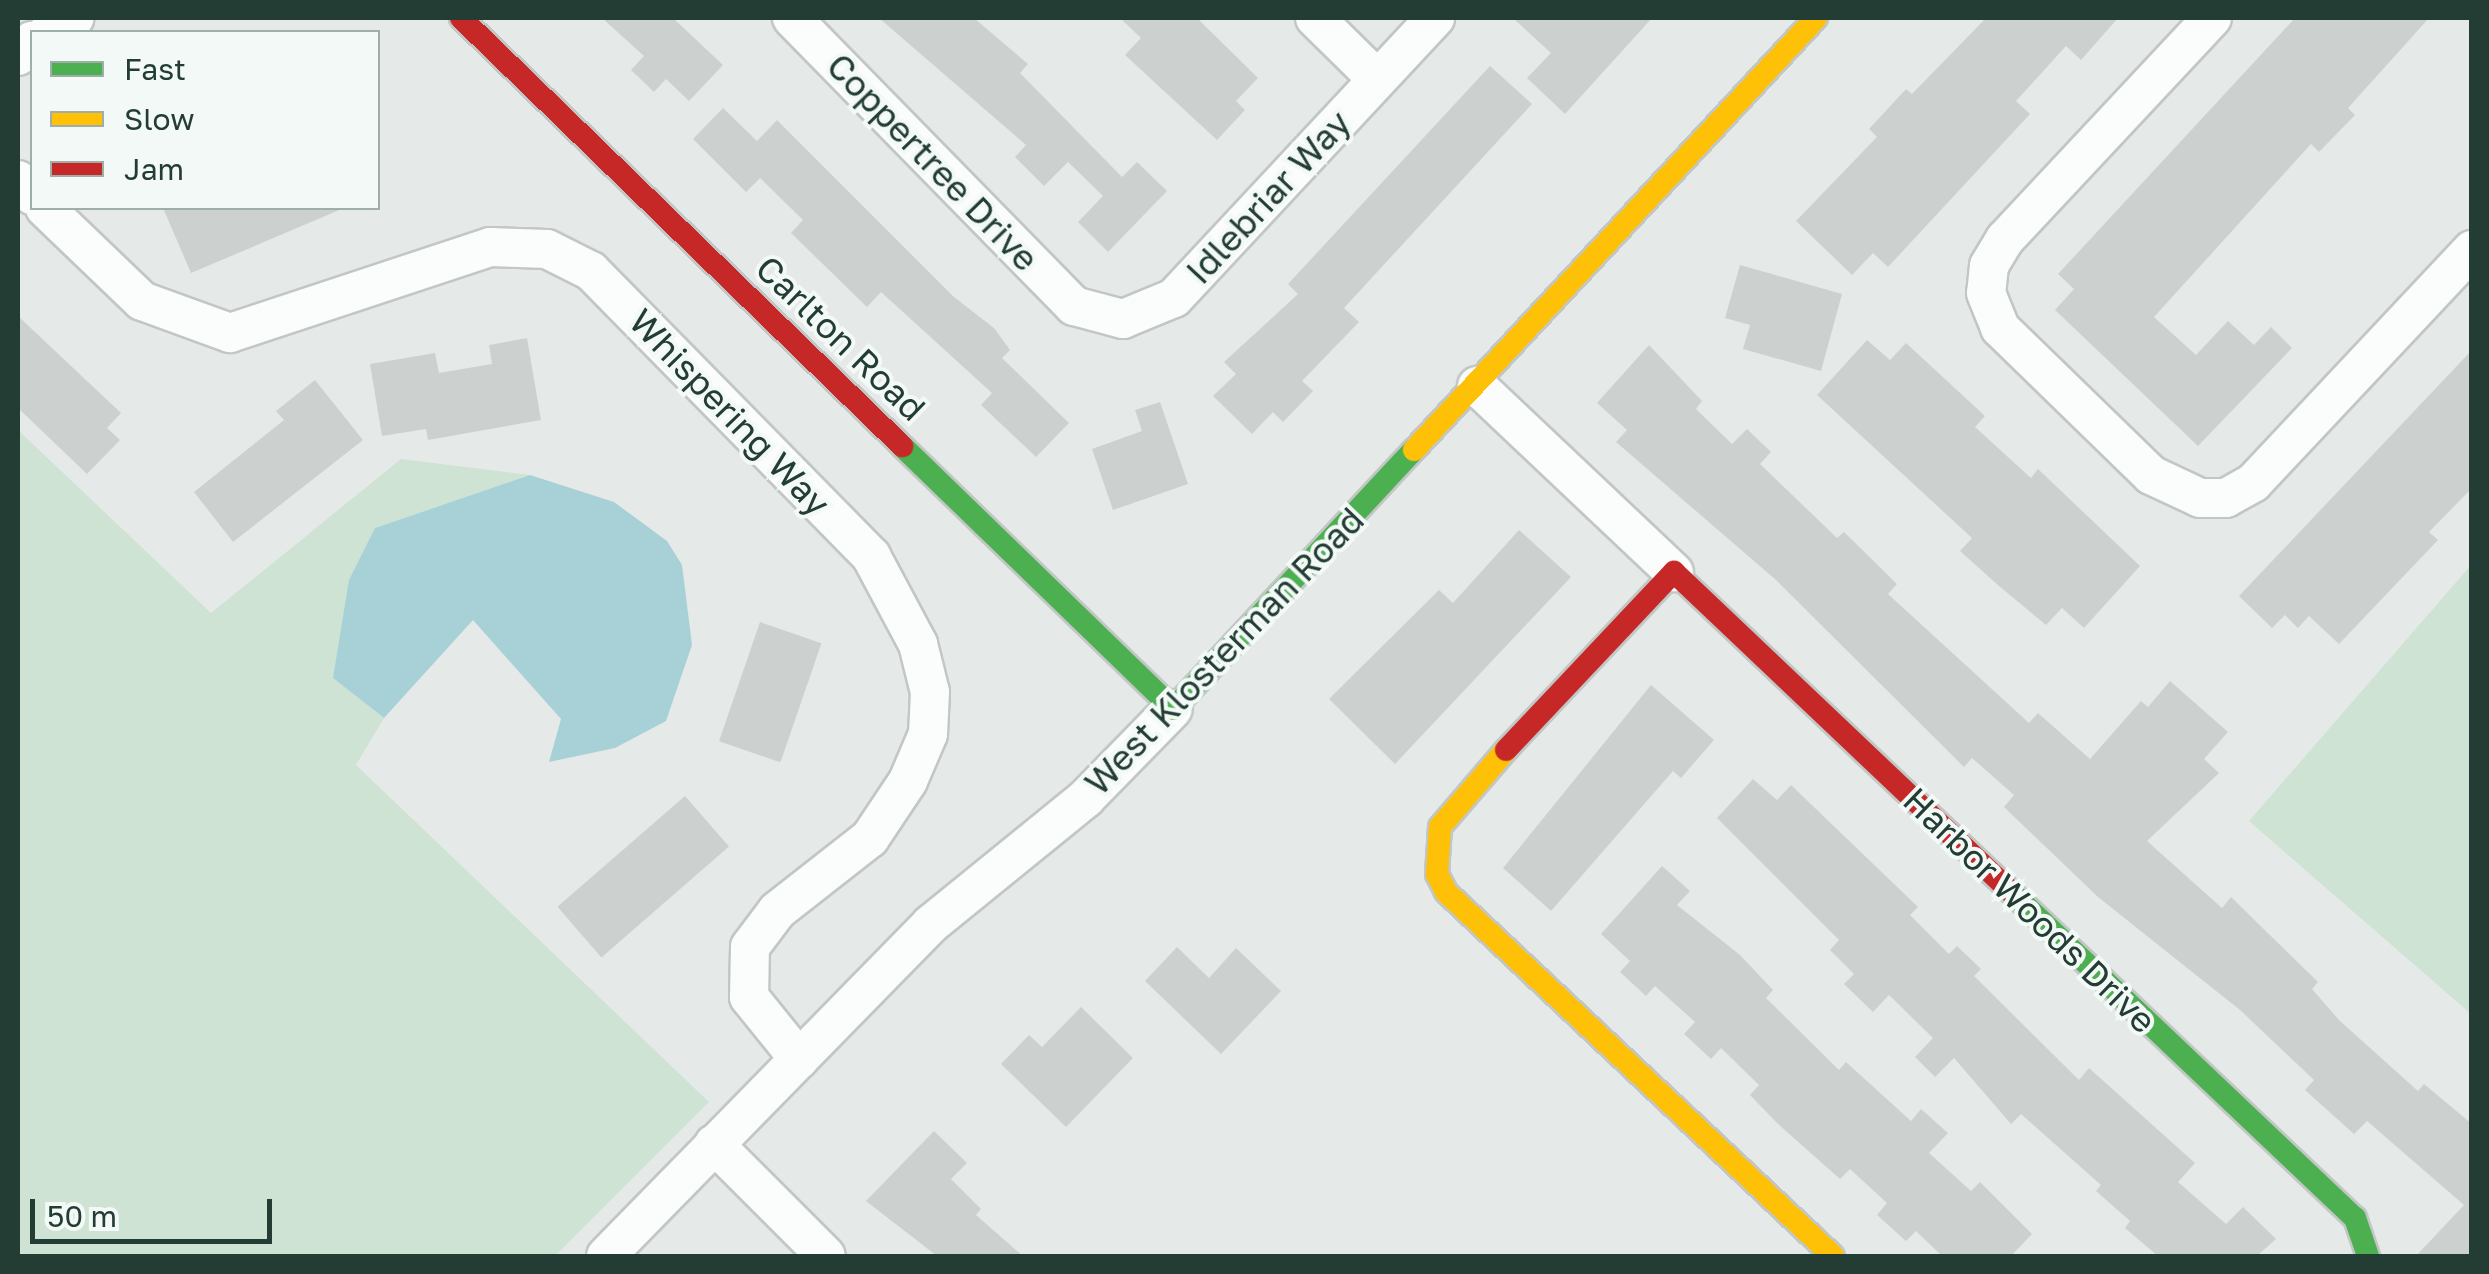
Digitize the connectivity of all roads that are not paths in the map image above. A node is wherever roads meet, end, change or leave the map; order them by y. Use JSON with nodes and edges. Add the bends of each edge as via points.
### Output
{"nodes":[{"id":1,"x":74,"y":18,"type":"edge"},
{"id":2,"x":460,"y":18,"type":"edge"},
{"id":3,"x":792,"y":18,"type":"edge"},
{"id":4,"x":1315,"y":18,"type":"edge"},
{"id":5,"x":1435,"y":18,"type":"edge"},
{"id":6,"x":1816,"y":18,"type":"edge"},
{"id":7,"x":2212,"y":18,"type":"edge"},
{"id":8,"x":52,"y":30,"type":"edge"},
{"id":9,"x":1377,"y":80,"type":"junction"},
{"id":10,"x":46,"y":210,"type":"edge"},
{"id":11,"x":2472,"y":250,"type":"edge"},
{"id":12,"x":1074,"y":306,"type":"joint"},
{"id":13,"x":1476,"y":386,"type":"junction"},
{"id":14,"x":1674,"y":572,"type":"junction"},
{"id":15,"x":1173,"y":709,"type":"junction"},
{"id":16,"x":799,"y":1058,"type":"junction"},
{"id":17,"x":714,"y":1144,"type":"junction"},
{"id":18,"x":606,"y":1256,"type":"edge"},
{"id":19,"x":826,"y":1256,"type":"edge"},
{"id":20,"x":1832,"y":1256,"type":"edge"},
{"id":21,"x":2368,"y":1256,"type":"edge"}],
"edges":[{"from":1,"to":8,"type":"street"},
{"from":2,"to":15,"type":"street","name":"Carlton Road"},
{"from":3,"to":12,"type":"street","name":"Coppertree Drive"},
{"from":4,"to":9,"type":"street"},
{"from":5,"to":9,"type":"street","name":"Idlebriar Way"},
{"from":6,"to":13,"type":"street","name":"West Klosterman Road"},
{"from":7,"to":11,"type":"street","via":[[2004,240],[1989,266],[1986,293],[2000,328],[2151,475],[2200,498],[2226,498],[2253,483]]},
{"from":9,"to":12,"type":"street","name":"Idlebriar Way","via":[[1159,310],[1122,319]]},
{"from":10,"to":16,"type":"street","name":"Whispering Way","via":[[142,301],[230,333],[490,247],[547,250],[591,271],[871,556],[918,644],[930,692],[928,734],[908,781],[870,838],[761,926],[750,947],[750,997]]},
{"from":13,"to":14,"type":"street","name":"Harbor Woods Drive"},
{"from":13,"to":15,"type":"street","name":"West Klosterman Road"},
{"from":14,"to":20,"type":"street","via":[[1452,807],[1440,827],[1437,874],[1446,892]]},
{"from":14,"to":21,"type":"street","name":"Harbor Woods Drive","via":[[2354,1218]]},
{"from":15,"to":16,"type":"street","name":"West Klosterman Road","via":[[1100,785],[931,924]]},
{"from":16,"to":17,"type":"street","name":"West Klosterman Road"},
{"from":17,"to":18,"type":"street","name":"West Klosterman Road"},
{"from":17,"to":19,"type":"street"}]}
